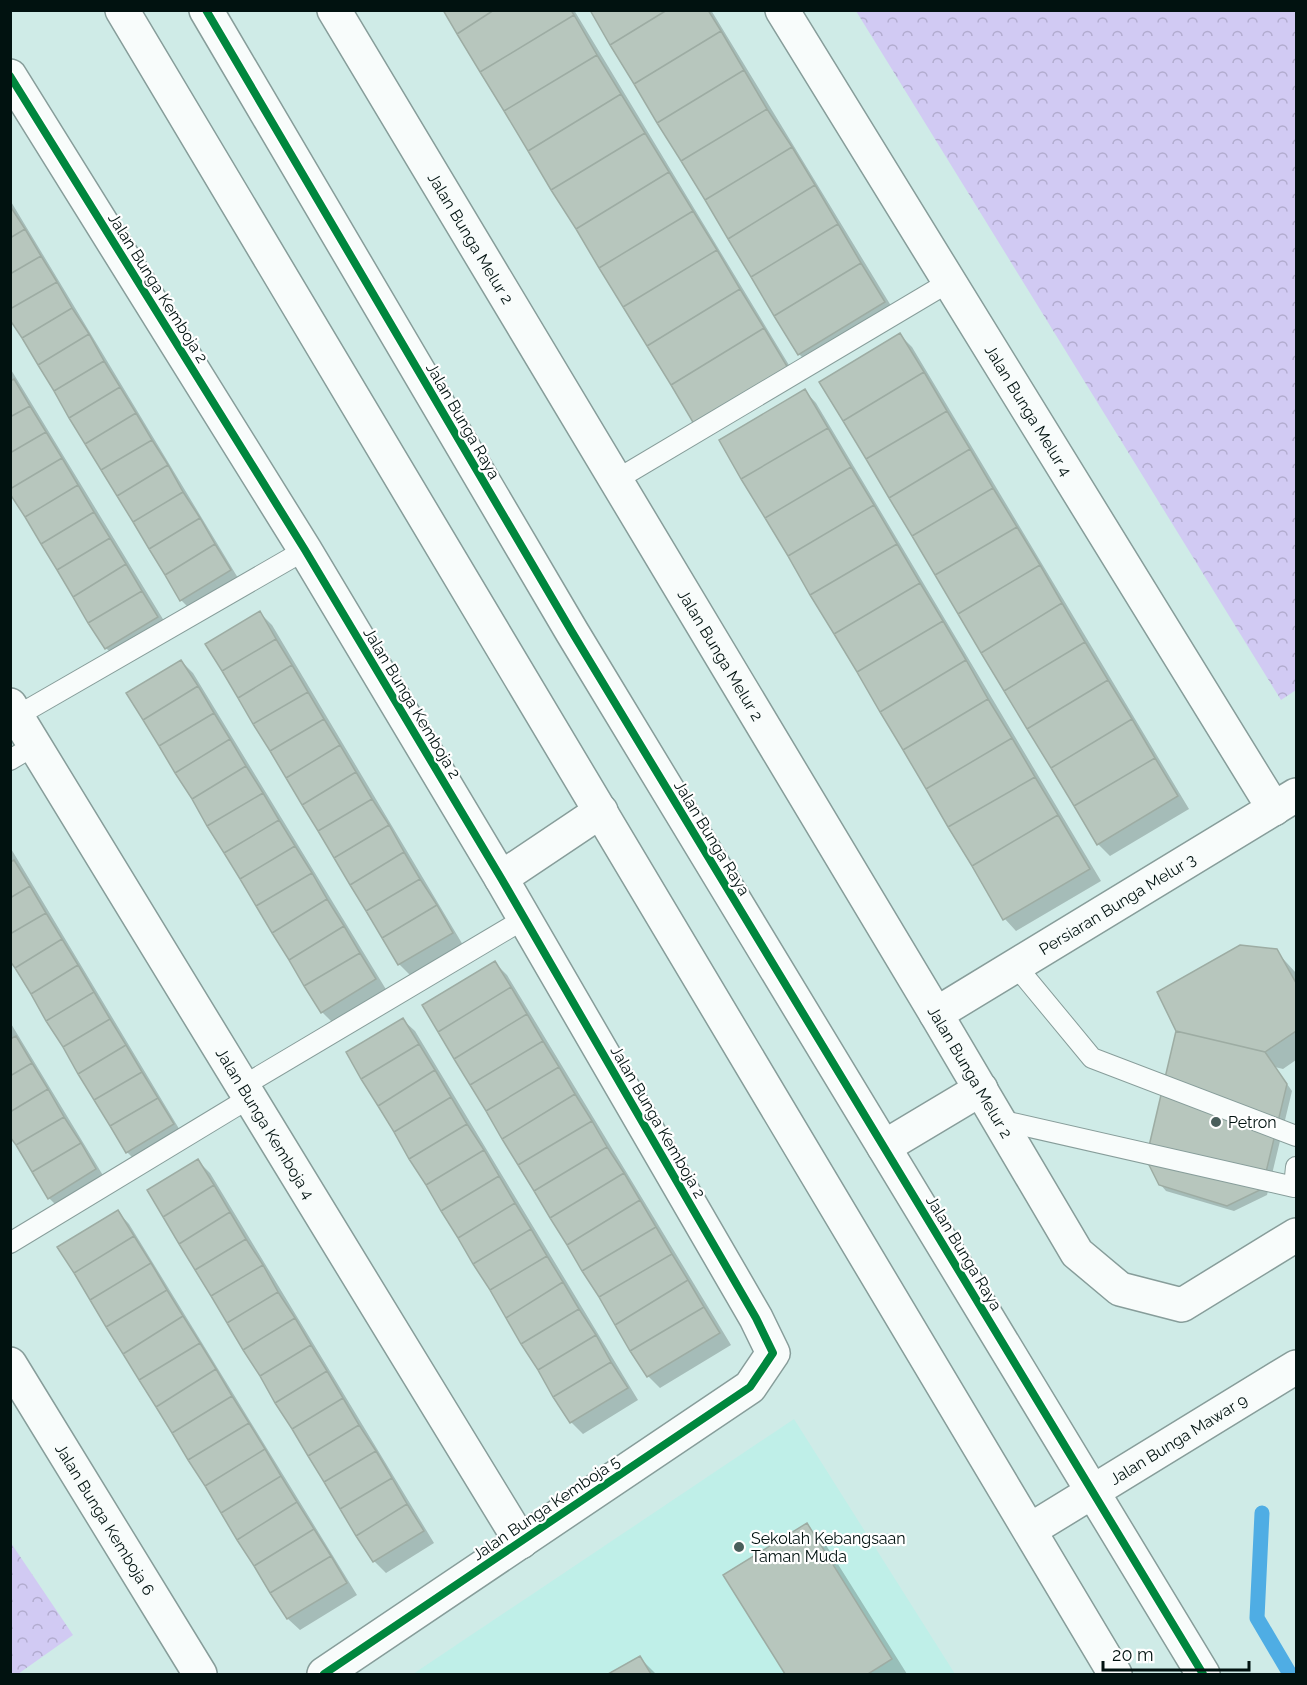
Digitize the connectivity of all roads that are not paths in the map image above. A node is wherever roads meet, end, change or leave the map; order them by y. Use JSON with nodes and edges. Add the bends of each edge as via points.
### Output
{"nodes":[{"id":1,"x":122,"y":10,"type":"edge"},
{"id":2,"x":207,"y":10,"type":"edge"},
{"id":3,"x":334,"y":10,"type":"edge"},
{"id":4,"x":782,"y":10,"type":"edge"},
{"id":5,"x":10,"y":76,"type":"edge"},
{"id":6,"x":949,"y":282,"type":"junction"},
{"id":7,"x":616,"y":480,"type":"junction"},
{"id":8,"x":305,"y":549,"type":"junction"},
{"id":9,"x":14,"y":711,"type":"edge"},
{"id":10,"x":23,"y":753,"type":"edge"},
{"id":11,"x":1285,"y":802,"type":"edge"},
{"id":12,"x":601,"y":812,"type":"junction"},
{"id":13,"x":501,"y":878,"type":"junction"},
{"id":14,"x":524,"y":919,"type":"junction"},
{"id":15,"x":1016,"y":966,"type":"junction"},
{"id":16,"x":936,"y":1014,"type":"junction"},
{"id":17,"x":981,"y":1089,"type":"junction"},
{"id":18,"x":247,"y":1092,"type":"junction"},
{"id":19,"x":999,"y":1120,"type":"junction"},
{"id":20,"x":1296,"y":1136,"type":"edge"},
{"id":21,"x":884,"y":1147,"type":"junction"},
{"id":22,"x":1296,"y":1167,"type":"edge"},
{"id":23,"x":1295,"y":1189,"type":"edge"},
{"id":24,"x":1296,"y":1235,"type":"edge"},
{"id":25,"x":10,"y":1243,"type":"edge"},
{"id":26,"x":773,"y":1353,"type":"joint"},
{"id":27,"x":10,"y":1364,"type":"edge"},
{"id":28,"x":1296,"y":1367,"type":"edge"},
{"id":29,"x":1092,"y":1491,"type":"junction"},
{"id":30,"x":1030,"y":1530,"type":"junction"},
{"id":31,"x":521,"y":1542,"type":"junction"},
{"id":32,"x":200,"y":1674,"type":"edge"},
{"id":33,"x":324,"y":1674,"type":"edge"},
{"id":34,"x":1115,"y":1674,"type":"edge"},
{"id":35,"x":1203,"y":1674,"type":"edge"}],
"edges":[{"from":1,"to":12,"type":"street"},
{"from":2,"to":21,"type":"street","name":"Jalan Bunga Raya","via":[[572,632]]},
{"from":3,"to":7,"type":"street","name":"Jalan Bunga Melur 2"},
{"from":4,"to":6,"type":"street","name":"Jalan Bunga Melur 4"},
{"from":5,"to":8,"type":"street","name":"Jalan Bunga Kemboja 2"},
{"from":6,"to":7,"type":"lane"},
{"from":6,"to":11,"type":"street","name":"Jalan Bunga Melur 4"},
{"from":7,"to":16,"type":"street","name":"Jalan Bunga Melur 2"},
{"from":8,"to":9,"type":"lane"},
{"from":8,"to":13,"type":"street","name":"Jalan Bunga Kemboja 2"},
{"from":9,"to":10,"type":"street","name":"Jalan Bunga Kemboja 4"},
{"from":10,"to":18,"type":"street","name":"Jalan Bunga Kemboja 4"},
{"from":11,"to":15,"type":"street","name":"Persiaran Bunga Melur 3"},
{"from":12,"to":13,"type":"street"},
{"from":12,"to":30,"type":"street"},
{"from":13,"to":14,"type":"street","name":"Jalan Bunga Kemboja 2"},
{"from":14,"to":18,"type":"lane"},
{"from":14,"to":26,"type":"street","name":"Jalan Bunga Kemboja 2"},
{"from":15,"to":16,"type":"street","name":"Persiaran Bunga Melur 3"},
{"from":15,"to":20,"type":"lane","via":[[1092,1058]]},
{"from":16,"to":17,"type":"street","name":"Jalan Bunga Melur 2"},
{"from":17,"to":19,"type":"street","name":"Jalan Bunga Melur 2"},
{"from":17,"to":21,"type":"street"},
{"from":18,"to":25,"type":"lane"},
{"from":18,"to":31,"type":"street","name":"Jalan Bunga Kemboja 4"},
{"from":19,"to":23,"type":"lane"},
{"from":19,"to":24,"type":"street","name":"Jalan Bunga Melur 2","via":[[1077,1253],[1120,1289],[1182,1305]]},
{"from":21,"to":29,"type":"street","name":"Jalan Bunga Raya"},
{"from":22,"to":23,"type":"lane"},
{"from":26,"to":31,"type":"street","name":"Jalan Bunga Kemboja 5","via":[[750,1387]]},
{"from":27,"to":32,"type":"street","name":"Jalan Bunga Kemboja 6"},
{"from":28,"to":29,"type":"street","name":"Jalan Bunga Mawar 9"},
{"from":29,"to":30,"type":"street","name":"Jalan Bunga Mawar 9"},
{"from":29,"to":35,"type":"street","name":"Jalan Bunga Raya"},
{"from":30,"to":34,"type":"street"},
{"from":31,"to":33,"type":"street","name":"Jalan Bunga Kemboja 5"}]}
